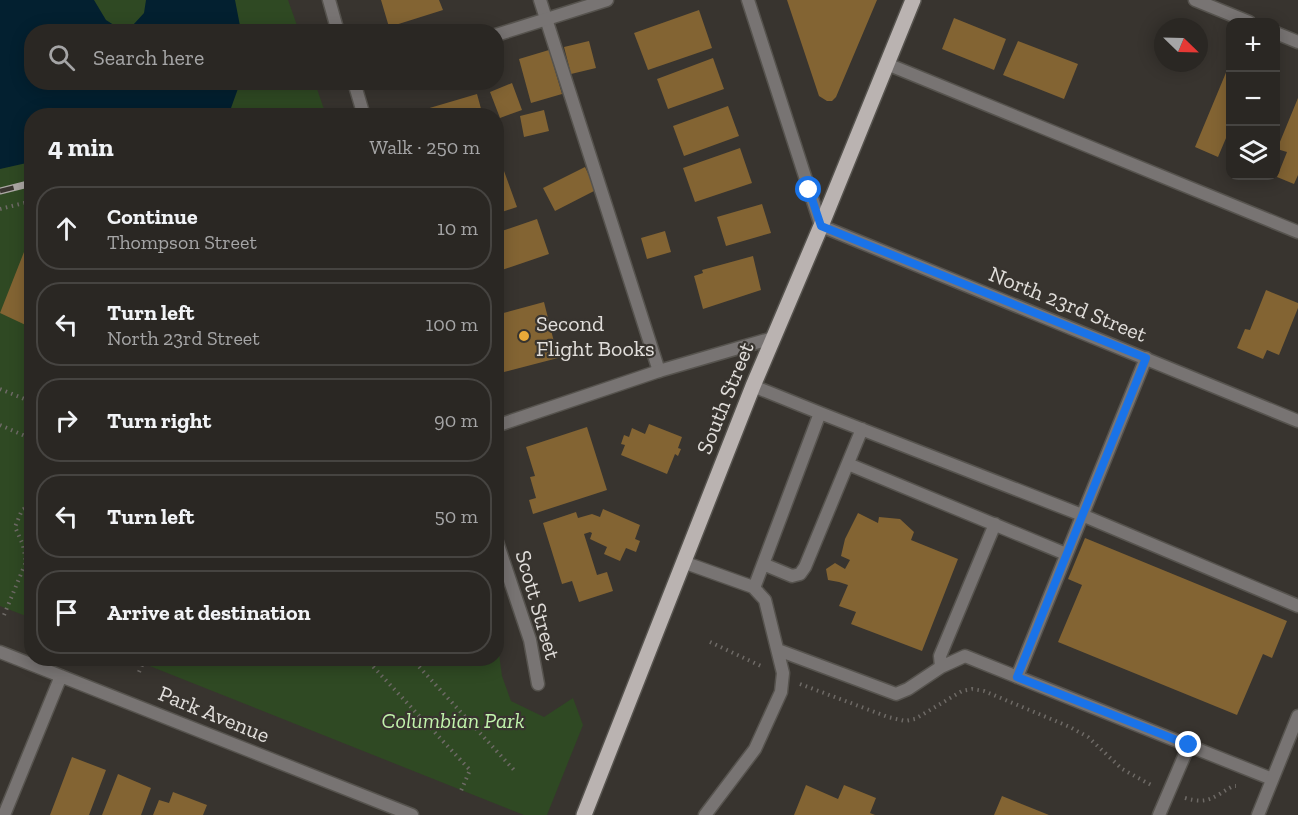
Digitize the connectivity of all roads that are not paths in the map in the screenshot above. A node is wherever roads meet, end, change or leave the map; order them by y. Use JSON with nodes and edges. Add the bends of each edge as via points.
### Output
{"nodes":[{"id":1,"x":329,"y":0,"type":"edge"},
{"id":2,"x":540,"y":0,"type":"edge"},
{"id":3,"x":607,"y":0,"type":"edge"},
{"id":4,"x":748,"y":0,"type":"edge"},
{"id":5,"x":913,"y":0,"type":"edge"},
{"id":6,"x":1194,"y":0,"type":"edge"},
{"id":7,"x":1239,"y":18,"type":"edge"},
{"id":8,"x":546,"y":20,"type":"junction"},
{"id":9,"x":336,"y":24,"type":"edge"},
{"id":10,"x":504,"y":32,"type":"edge"},
{"id":11,"x":1280,"y":35,"type":"edge"},
{"id":12,"x":1298,"y":42,"type":"edge"},
{"id":13,"x":887,"y":64,"type":"junction"},
{"id":14,"x":356,"y":90,"type":"edge"},
{"id":15,"x":362,"y":108,"type":"edge"},
{"id":16,"x":821,"y":226,"type":"junction"},
{"id":17,"x":1298,"y":232,"type":"edge"},
{"id":18,"x":773,"y":338,"type":"junction"},
{"id":19,"x":1146,"y":358,"type":"junction"},
{"id":20,"x":659,"y":371,"type":"junction"},
{"id":21,"x":753,"y":386,"type":"junction"},
{"id":22,"x":820,"y":412,"type":"junction"},
{"id":23,"x":1298,"y":421,"type":"edge"},
{"id":24,"x":504,"y":423,"type":"edge"},
{"id":25,"x":862,"y":429,"type":"junction"},
{"id":26,"x":848,"y":464,"type":"junction"},
{"id":27,"x":1082,"y":515,"type":"junction"},
{"id":28,"x":995,"y":524,"type":"junction"},
{"id":29,"x":1066,"y":554,"type":"junction"},
{"id":30,"x":683,"y":562,"type":"junction"},
{"id":31,"x":504,"y":563,"type":"edge"},
{"id":32,"x":763,"y":564,"type":"junction"},
{"id":33,"x":754,"y":588,"type":"junction"},
{"id":34,"x":1298,"y":606,"type":"edge"},
{"id":35,"x":778,"y":650,"type":"junction"},
{"id":36,"x":0,"y":652,"type":"edge"},
{"id":37,"x":24,"y":661,"type":"edge"},
{"id":38,"x":36,"y":666,"type":"edge"},
{"id":39,"x":941,"y":667,"type":"junction"},
{"id":40,"x":61,"y":676,"type":"junction"},
{"id":41,"x":1017,"y":677,"type":"junction"},
{"id":42,"x":538,"y":684,"type":"dead end"},
{"id":43,"x":1298,"y":716,"type":"edge"},
{"id":44,"x":1189,"y":745,"type":"junction"},
{"id":45,"x":1272,"y":779,"type":"junction"},
{"id":46,"x":4,"y":815,"type":"edge"},
{"id":47,"x":412,"y":815,"type":"edge"},
{"id":48,"x":584,"y":815,"type":"edge"},
{"id":49,"x":705,"y":815,"type":"edge"},
{"id":50,"x":1159,"y":815,"type":"edge"},
{"id":51,"x":1258,"y":815,"type":"edge"}],
"edges":[{"from":1,"to":9,"type":"street"},
{"from":2,"to":8,"type":"street"},
{"from":3,"to":8,"type":"street"},
{"from":4,"to":16,"type":"street"},
{"from":5,"to":13,"type":"main road","name":"South Street"},
{"from":6,"to":7,"type":"street"},
{"from":8,"to":10,"type":"street"},
{"from":8,"to":20,"type":"street"},
{"from":11,"to":12,"type":"street"},
{"from":13,"to":16,"type":"main road","name":"South Street"},
{"from":13,"to":17,"type":"street"},
{"from":14,"to":15,"type":"street"},
{"from":16,"to":18,"type":"main road","name":"South Street"},
{"from":16,"to":19,"type":"street","name":"North 23rd Street"},
{"from":18,"to":20,"type":"street"},
{"from":18,"to":21,"type":"main road","name":"South Street"},
{"from":19,"to":23,"type":"street","name":"North 23rd Street"},
{"from":19,"to":27,"type":"street"},
{"from":20,"to":24,"type":"street"},
{"from":21,"to":22,"type":"street"},
{"from":21,"to":30,"type":"main road","name":"South Street"},
{"from":22,"to":25,"type":"street"},
{"from":22,"to":32,"type":"street"},
{"from":25,"to":26,"type":"street"},
{"from":25,"to":27,"type":"street"},
{"from":26,"to":28,"type":"street"},
{"from":26,"to":32,"type":"street","via":[[800,574],[792,576]]},
{"from":27,"to":29,"type":"street"},
{"from":27,"to":34,"type":"street"},
{"from":28,"to":29,"type":"street"},
{"from":28,"to":39,"type":"street","via":[[940,656]]},
{"from":29,"to":41,"type":"street"},
{"from":30,"to":33,"type":"street"},
{"from":30,"to":48,"type":"main road","name":"South Street"},
{"from":31,"to":42,"type":"street","name":"Scott Street","via":[[530,640]]},
{"from":32,"to":33,"type":"street"},
{"from":33,"to":35,"type":"street","via":[[765,600]]},
{"from":35,"to":39,"type":"street","via":[[896,694]]},
{"from":35,"to":49,"type":"street","via":[[782,692],[756,749]]},
{"from":36,"to":37,"type":"street","name":"Park Avenue"},
{"from":38,"to":40,"type":"street","name":"Park Avenue"},
{"from":39,"to":41,"type":"street","via":[[965,656]]},
{"from":40,"to":46,"type":"street"},
{"from":40,"to":47,"type":"street","name":"Park Avenue"},
{"from":41,"to":44,"type":"street"},
{"from":43,"to":45,"type":"street"},
{"from":44,"to":45,"type":"street"},
{"from":44,"to":50,"type":"street"},
{"from":45,"to":51,"type":"street"}]}
